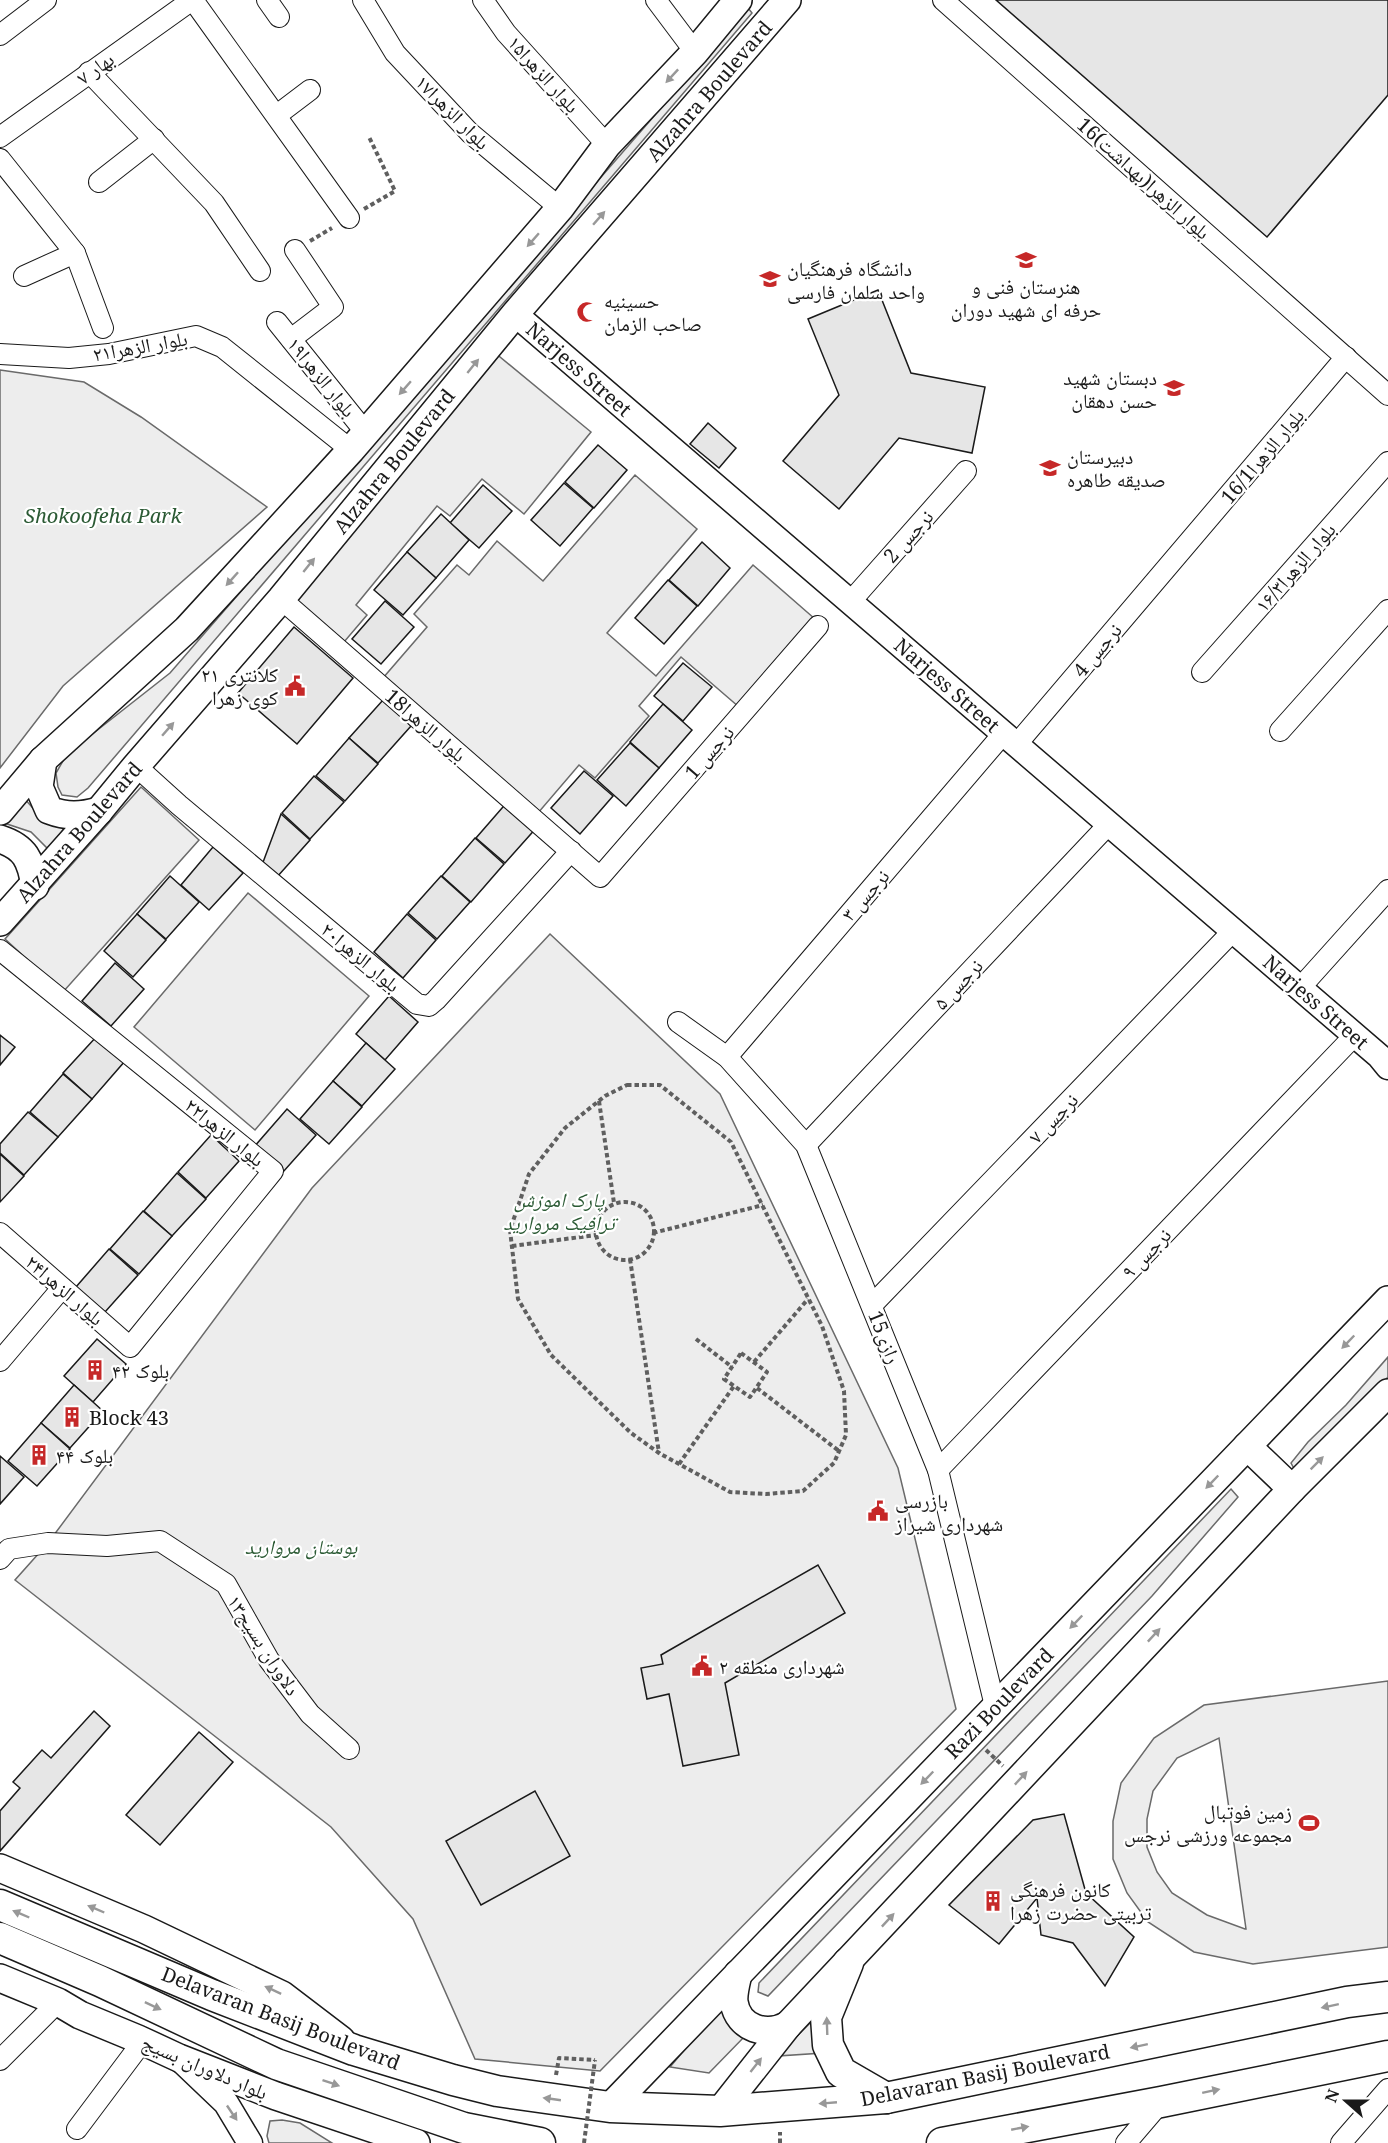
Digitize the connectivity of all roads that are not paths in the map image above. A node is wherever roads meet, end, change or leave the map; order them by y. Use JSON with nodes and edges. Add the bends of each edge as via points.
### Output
{"nodes":[{"id":1,"x":46,"y":0,"type":"edge"},
{"id":2,"x":193,"y":0,"type":"edge"},
{"id":3,"x":267,"y":0,"type":"edge"},
{"id":4,"x":363,"y":0,"type":"edge"},
{"id":5,"x":483,"y":0,"type":"edge"},
{"id":6,"x":656,"y":0,"type":"edge"},
{"id":7,"x":738,"y":0,"type":"edge"},
{"id":8,"x":750,"y":0,"type":"edge"},
{"id":9,"x":787,"y":0,"type":"edge"},
{"id":10,"x":943,"y":0,"type":"edge"},
{"id":11,"x":279,"y":16,"type":"dead end"},
{"id":12,"x":769,"y":21,"type":"junction"},
{"id":13,"x":1,"y":32,"type":"edge"},
{"id":14,"x":695,"y":52,"type":"junction"},
{"id":15,"x":89,"y":72,"type":"junction"},
{"id":16,"x":310,"y":90,"type":"dead end"},
{"id":17,"x":277,"y":115,"type":"junction"},
{"id":18,"x":0,"y":137,"type":"edge"},
{"id":19,"x":153,"y":139,"type":"junction"},
{"id":20,"x":607,"y":145,"type":"junction"},
{"id":21,"x":0,"y":159,"type":"edge"},
{"id":22,"x":99,"y":182,"type":"dead end"},
{"id":23,"x":560,"y":208,"type":"junction"},
{"id":24,"x":349,"y":218,"type":"dead end"},
{"id":25,"x":295,"y":250,"type":"dead end"},
{"id":26,"x":75,"y":253,"type":"junction"},
{"id":27,"x":260,"y":272,"type":"dead end"},
{"id":28,"x":24,"y":276,"type":"dead end"},
{"id":29,"x":515,"y":314,"type":"junction"},
{"id":30,"x":277,"y":322,"type":"dead end"},
{"id":31,"x":103,"y":328,"type":"dead end"},
{"id":32,"x":291,"y":339,"type":"junction"},
{"id":33,"x":0,"y":354,"type":"edge"},
{"id":34,"x":1346,"y":357,"type":"junction"},
{"id":35,"x":1388,"y":394,"type":"edge"},
{"id":36,"x":358,"y":441,"type":"junction"},
{"id":37,"x":1388,"y":462,"type":"edge"},
{"id":38,"x":966,"y":471,"type":"dead end"},
{"id":39,"x":1177,"y":555,"type":"joint"},
{"id":40,"x":281,"y":599,"type":"junction"},
{"id":41,"x":850,"y":602,"type":"junction"},
{"id":42,"x":1388,"y":610,"type":"edge"},
{"id":43,"x":818,"y":626,"type":"dead end"},
{"id":44,"x":1202,"y":672,"type":"dead end"},
{"id":45,"x":1280,"y":731,"type":"dead end"},
{"id":46,"x":1010,"y":739,"type":"junction"},
{"id":47,"x":44,"y":760,"type":"junction"},
{"id":48,"x":136,"y":766,"type":"junction"},
{"id":49,"x":0,"y":811,"type":"edge"},
{"id":50,"x":99,"y":811,"type":"junction"},
{"id":51,"x":1109,"y":824,"type":"junction"},
{"id":52,"x":0,"y":839,"type":"edge"},
{"id":53,"x":571,"y":850,"type":"junction"},
{"id":54,"x":600,"y":877,"type":"joint"},
{"id":55,"x":34,"y":886,"type":"junction"},
{"id":56,"x":1388,"y":890,"type":"edge"},
{"id":57,"x":0,"y":922,"type":"edge"},
{"id":58,"x":1233,"y":931,"type":"junction"},
{"id":59,"x":0,"y":950,"type":"edge"},
{"id":60,"x":1300,"y":988,"type":"junction"},
{"id":61,"x":678,"y":1022,"type":"dead end"},
{"id":62,"x":1355,"y":1035,"type":"junction"},
{"id":63,"x":727,"y":1057,"type":"junction"},
{"id":64,"x":1386,"y":1058,"type":"edge"},
{"id":65,"x":807,"y":1145,"type":"junction"},
{"id":66,"x":0,"y":1233,"type":"edge"},
{"id":67,"x":62,"y":1288,"type":"junction"},
{"id":68,"x":1388,"y":1300,"type":"edge"},
{"id":69,"x":872,"y":1305,"type":"junction"},
{"id":70,"x":130,"y":1347,"type":"joint"},
{"id":71,"x":0,"y":1361,"type":"edge"},
{"id":72,"x":1388,"y":1393,"type":"edge"},
{"id":73,"x":1247,"y":1446,"type":"junction"},
{"id":74,"x":938,"y":1470,"type":"junction"},
{"id":75,"x":1292,"y":1489,"type":"junction"},
{"id":76,"x":0,"y":1559,"type":"edge"},
{"id":77,"x":995,"y":1706,"type":"junction"},
{"id":78,"x":349,"y":1749,"type":"dead end"},
{"id":79,"x":0,"y":1868,"type":"edge"},
{"id":80,"x":0,"y":1905,"type":"edge"},
{"id":81,"x":0,"y":1938,"type":"edge"},
{"id":82,"x":848,"y":1963,"type":"junction"},
{"id":83,"x":738,"y":1974,"type":"junction"},
{"id":84,"x":0,"y":1977,"type":"edge"},
{"id":85,"x":1388,"y":1997,"type":"edge"},
{"id":86,"x":58,"y":2002,"type":"junction"},
{"id":87,"x":788,"y":2025,"type":"junction"},
{"id":88,"x":143,"y":2041,"type":"junction"},
{"id":89,"x":354,"y":2050,"type":"junction"},
{"id":90,"x":1388,"y":2056,"type":"edge"},
{"id":91,"x":179,"y":2058,"type":"junction"},
{"id":92,"x":0,"y":2060,"type":"edge"},
{"id":93,"x":1388,"y":2089,"type":"edge"},
{"id":94,"x":886,"y":2098,"type":"junction"},
{"id":95,"x":1161,"y":2102,"type":"junction"},
{"id":96,"x":610,"y":2107,"type":"junction"},
{"id":97,"x":720,"y":2111,"type":"junction"},
{"id":98,"x":77,"y":2129,"type":"dead end"},
{"id":99,"x":250,"y":2143,"type":"edge"},
{"id":100,"x":416,"y":2143,"type":"edge"},
{"id":101,"x":540,"y":2143,"type":"edge"},
{"id":102,"x":942,"y":2143,"type":"edge"},
{"id":103,"x":1125,"y":2143,"type":"edge"},
{"id":104,"x":1341,"y":2143,"type":"edge"}],
"edges":[{"from":1,"to":13,"type":"street"},
{"from":2,"to":15,"type":"street","name":"بهار ۷"},
{"from":2,"to":17,"type":"street"},
{"from":3,"to":11,"type":"street"},
{"from":4,"to":23,"type":"street","name":"بلوار الزهرا۱۷","via":[[395,53],[462,125]]},
{"from":5,"to":20,"type":"street","name":"بلوار الزهرا۱۵","via":[[506,33]]},
{"from":6,"to":14,"type":"street"},
{"from":7,"to":14,"type":"main road","name":"Alzahra Boulevard"},
{"from":8,"to":12,"type":"main road"},
{"from":9,"to":12,"type":"main road","name":"Alzahra Boulevard"},
{"from":10,"to":34,"type":"street","name":"16بلوار الزهرا(بهداشت)"},
{"from":29,"to":12,"type":"main road","name":"Alzahra Boulevard","one_way":true},
{"from":14,"to":20,"type":"main road","name":"Alzahra Boulevard","one_way":true},
{"from":15,"to":18,"type":"street","name":"بهار ۷"},
{"from":15,"to":19,"type":"street"},
{"from":16,"to":17,"type":"street"},
{"from":17,"to":24,"type":"street"},
{"from":19,"to":22,"type":"street"},
{"from":19,"to":27,"type":"street","via":[[214,203]]},
{"from":20,"to":23,"type":"main road","name":"Alzahra Boulevard"},
{"from":21,"to":26,"type":"street"},
{"from":23,"to":36,"type":"main road","name":"Alzahra Boulevard","one_way":true},
{"from":25,"to":32,"type":"street","via":[[333,307]]},
{"from":26,"to":28,"type":"street"},
{"from":26,"to":31,"type":"street"},
{"from":40,"to":29,"type":"main road","name":"Alzahra Boulevard","one_way":true},
{"from":29,"to":41,"type":"street","name":"Narjess Street"},
{"from":30,"to":32,"type":"street","name":"بلوار الزهرا۱۹"},
{"from":32,"to":36,"type":"street","name":"بلوار الزهرا۱۹"},
{"from":33,"to":36,"type":"street","name":"بلوار الزهرا۲۱","via":[[69,358],[196,336],[222,347]]},
{"from":34,"to":35,"type":"street","name":"16بلوار الزهرا(بهداشت)"},
{"from":34,"to":39,"type":"street","name":"بلوار الزهرا16/1"},
{"from":36,"to":47,"type":"main road","name":"Alzahra Boulevard","one_way":true,"via":[[187,629]]},
{"from":37,"to":44,"type":"street","name":"بلوار الزهرا۱۶/۳"},
{"from":38,"to":41,"type":"street","name":"2 نرجس"},
{"from":39,"to":46,"type":"street","name":"4 نرجس"},
{"from":48,"to":40,"type":"main road","name":"Alzahra Boulevard","one_way":true},
{"from":40,"to":53,"type":"street","name":"18بلوار الزهرا"},
{"from":41,"to":46,"type":"street","name":"Narjess Street"},
{"from":42,"to":45,"type":"street"},
{"from":43,"to":54,"type":"street","name":"1 نرجس"},
{"from":46,"to":51,"type":"street","name":"Narjess Street"},
{"from":46,"to":63,"type":"street","name":"نرجس ۳"},
{"from":47,"to":49,"type":"main road","name":"Alzahra Boulevard"},
{"from":47,"to":50,"type":"main road","via":[[39,787],[49,810],[78,817]]},
{"from":48,"to":50,"type":"main road","name":"Alzahra Boulevard"},
{"from":48,"to":53,"type":"street","name":"بلوار الزهرا۲۰","via":[[417,1004],[429,1006],[436,1000]]},
{"from":50,"to":55,"type":"main road","name":"Alzahra Boulevard"},
{"from":51,"to":58,"type":"street","name":"Narjess Street"},
{"from":51,"to":65,"type":"street","name":"نرجس ۵"},
{"from":52,"to":55,"type":"main road","via":[[23,851],[33,870]]},
{"from":53,"to":54,"type":"street","name":"18بلوار الزهرا"},
{"from":55,"to":57,"type":"main road","name":"Alzahra Boulevard"},
{"from":56,"to":60,"type":"street"},
{"from":58,"to":60,"type":"street","name":"Narjess Street"},
{"from":58,"to":69,"type":"street","name":"نرجس ۷"},
{"from":59,"to":70,"type":"street","name":"بلوار الزهرا۲۲","via":[[273,1171]]},
{"from":60,"to":62,"type":"street","name":"Narjess Street"},
{"from":61,"to":63,"type":"street","name":"15رازی"},
{"from":62,"to":64,"type":"street","name":"Narjess Street"},
{"from":62,"to":74,"type":"street","name":"نرجس ۹"},
{"from":63,"to":65,"type":"street","name":"15رازی"},
{"from":65,"to":69,"type":"street","name":"15رازی"},
{"from":66,"to":67,"type":"street","name":"بلوار الزهرا۲۴"},
{"from":67,"to":70,"type":"street","name":"بلوار الزهرا۲۴"},
{"from":67,"to":71,"type":"street"},
{"from":68,"to":73,"type":"main road","name":"Razi Boulevard","one_way":true},
{"from":69,"to":74,"type":"street","name":"15رازی"},
{"from":75,"to":72,"type":"main road","one_way":true},
{"from":73,"to":75,"type":"main road"},
{"from":73,"to":77,"type":"main road","name":"Razi Boulevard","one_way":true},
{"from":74,"to":77,"type":"street","name":"15رازی"},
{"from":82,"to":75,"type":"main road","one_way":true},
{"from":76,"to":78,"type":"street","name":"دلاوران بسیج۱۳","via":[[9,1550],[48,1542],[106,1546],[160,1541],[226,1584],[268,1660],[310,1714]]},
{"from":77,"to":83,"type":"main road","name":"Razi Boulevard","one_way":true},
{"from":89,"to":79,"type":"main road","one_way":true,"via":[[282,1995],[144,1929]]},
{"from":89,"to":80,"type":"main road","name":"Delavaran Basij Boulevard","one_way":true},
{"from":81,"to":101,"type":"main road","name":"Delavaran Basij Boulevard","one_way":true,"via":[[276,2064],[464,2128]]},
{"from":82,"to":87,"type":"main road"},
{"from":94,"to":82,"type":"main road","one_way":true,"via":[[841,2072],[828,2045],[826,2017]]},
{"from":83,"to":87,"type":"main road","via":[[734,2000],[737,2013],[749,2027],[764,2031]]},
{"from":83,"to":96,"type":"main road","name":"Razi Boulevard"},
{"from":84,"to":86,"type":"main road","name":"بلوار دلاوران بسیج"},
{"from":85,"to":94,"type":"main road","name":"Delavaran Basij Boulevard","one_way":true,"via":[[1347,2002]]},
{"from":86,"to":88,"type":"main road","name":"بلوار دلاوران بسیج"},
{"from":86,"to":92,"type":"street"},
{"from":97,"to":87,"type":"main road","one_way":true},
{"from":88,"to":91,"type":"main road","name":"بلوار دلاوران بسیج"},
{"from":88,"to":98,"type":"street"},
{"from":96,"to":89,"type":"main road","name":"Delavaran Basij Boulevard","one_way":true,"via":[[497,2091]]},
{"from":95,"to":90,"type":"main road","one_way":true},
{"from":91,"to":99,"type":"street","one_way":true,"via":[[226,2103]]},
{"from":91,"to":100,"type":"main road","name":"بلوار دلاوران بسیج","via":[[276,2096]]},
{"from":93,"to":104,"type":"street"},
{"from":94,"to":97,"type":"main road","name":"Delavaran Basij Boulevard","one_way":true},
{"from":102,"to":95,"type":"main road","one_way":true},
{"from":95,"to":103,"type":"street"},
{"from":96,"to":97,"type":"main road","name":"Delavaran Basij Boulevard"}]}
